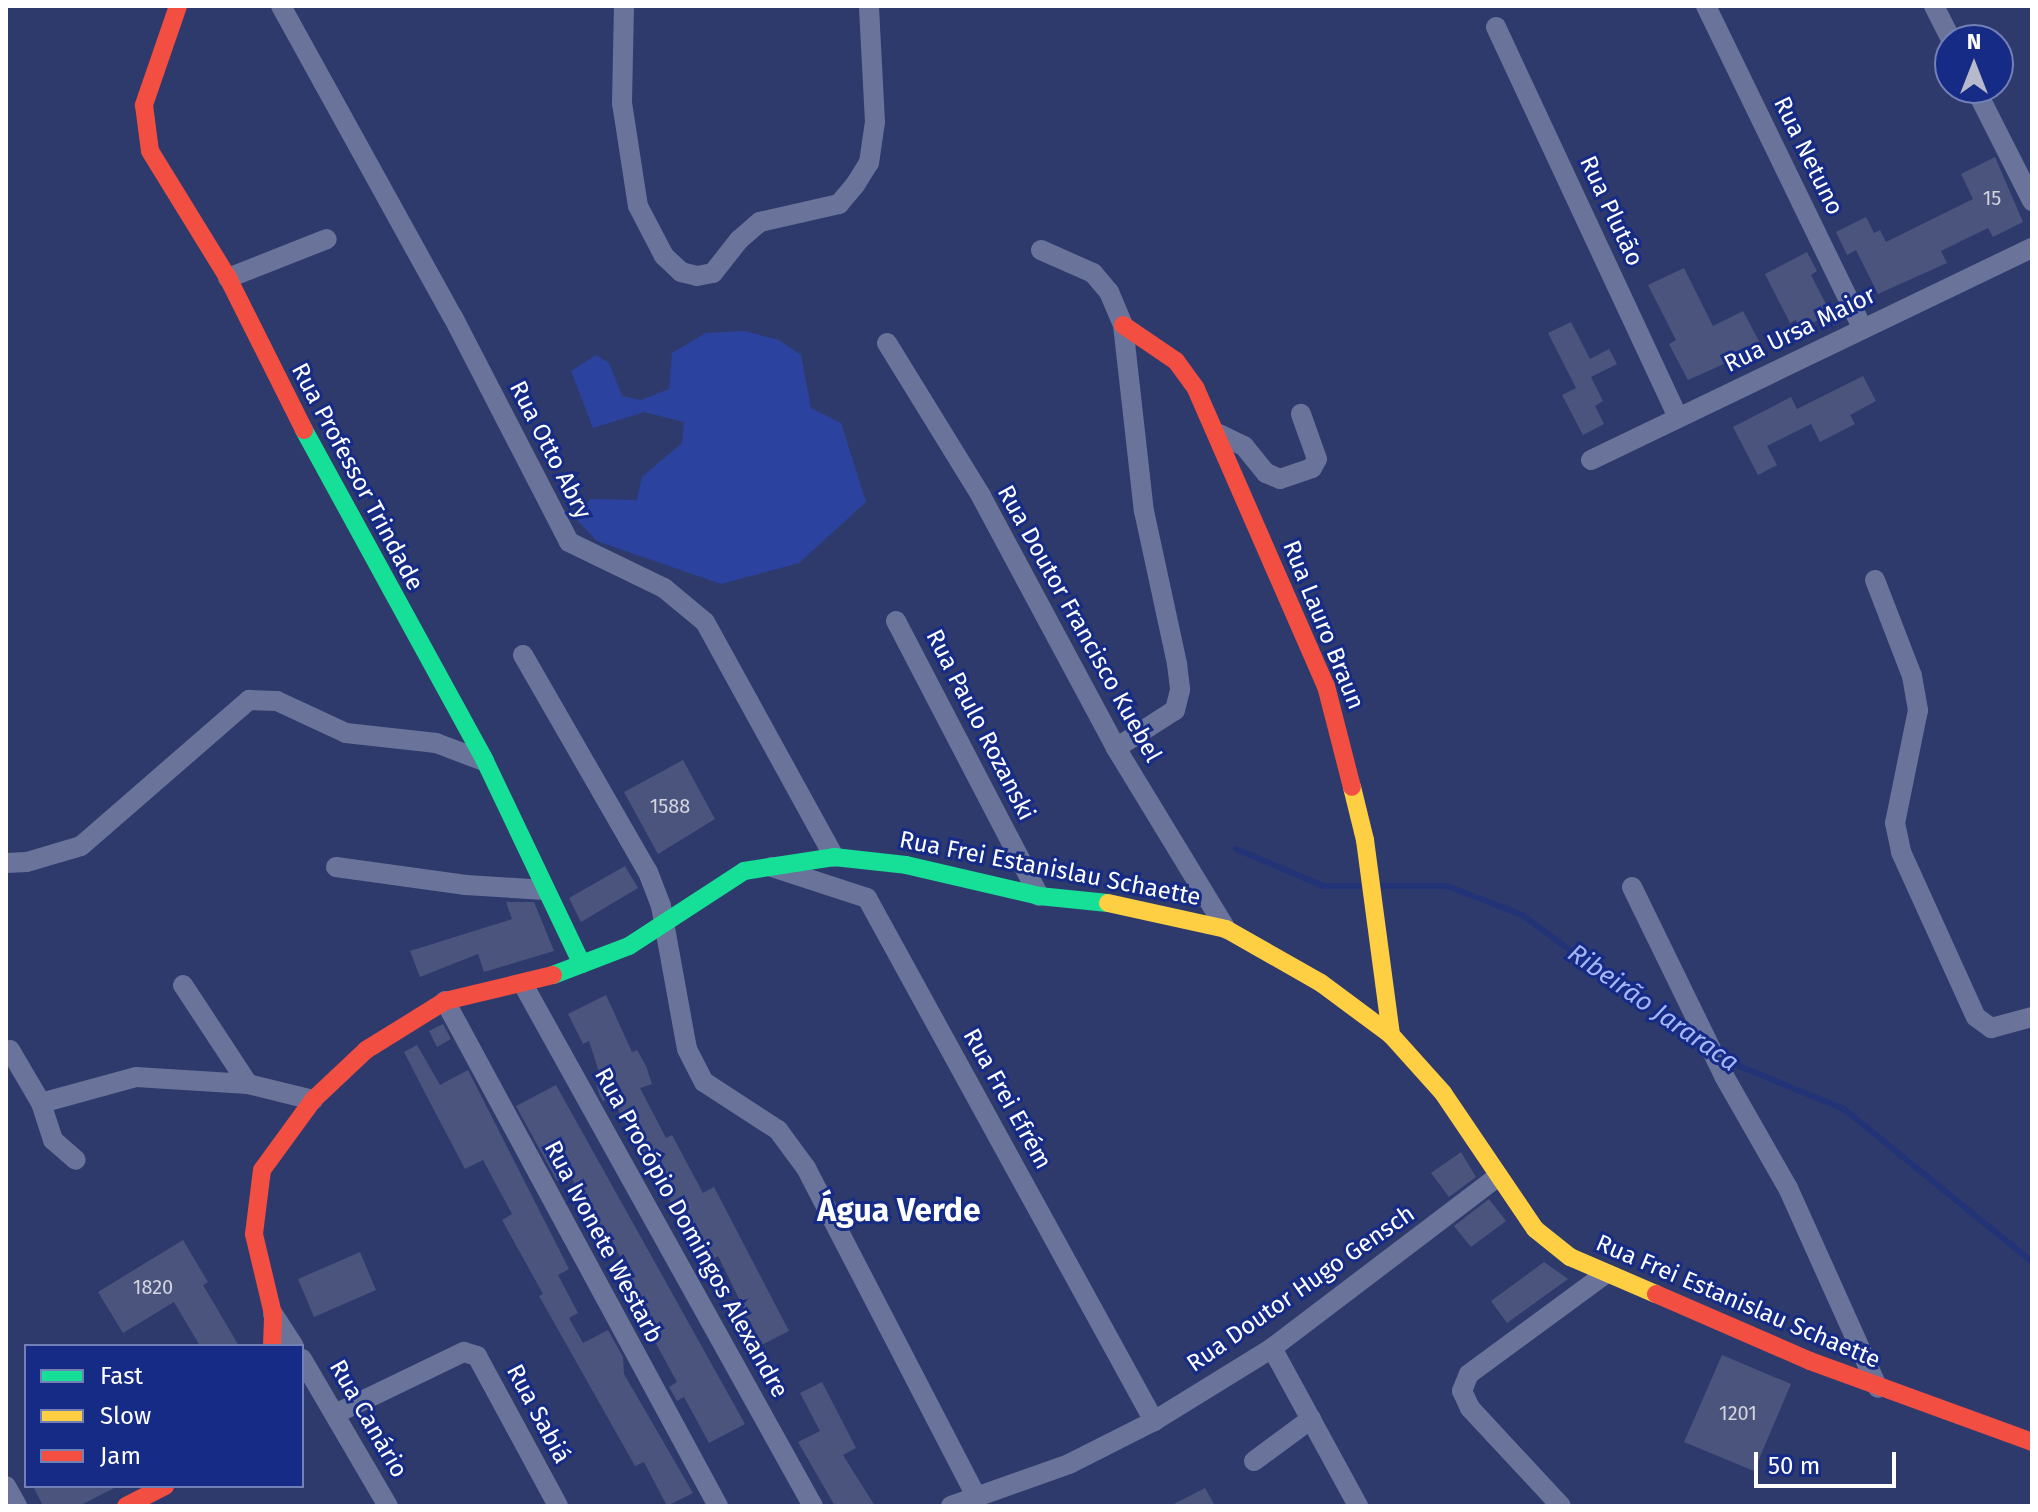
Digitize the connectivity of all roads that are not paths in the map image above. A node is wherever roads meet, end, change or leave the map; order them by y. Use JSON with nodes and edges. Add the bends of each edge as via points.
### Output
{"nodes":[{"id":1,"x":178,"y":6,"type":"edge"},
{"id":2,"x":281,"y":6,"type":"edge"},
{"id":3,"x":624,"y":6,"type":"edge"},
{"id":4,"x":869,"y":6,"type":"edge"},
{"id":5,"x":1706,"y":6,"type":"edge"},
{"id":6,"x":1934,"y":6,"type":"edge"},
{"id":7,"x":1943,"y":24,"type":"edge"},
{"id":8,"x":1496,"y":27,"type":"dead end"},
{"id":9,"x":1983,"y":104,"type":"edge"},
{"id":10,"x":2032,"y":201,"type":"edge"},
{"id":11,"x":327,"y":239,"type":"dead end"},
{"id":12,"x":2032,"y":248,"type":"edge"},
{"id":13,"x":1041,"y":250,"type":"dead end"},
{"id":14,"x":228,"y":278,"type":"junction"},
{"id":15,"x":1123,"y":325,"type":"junction"},
{"id":16,"x":1863,"y":329,"type":"junction"},
{"id":17,"x":887,"y":343,"type":"dead end"},
{"id":18,"x":1301,"y":414,"type":"dead end"},
{"id":19,"x":1678,"y":418,"type":"junction"},
{"id":20,"x":1219,"y":434,"type":"junction"},
{"id":21,"x":1591,"y":460,"type":"dead end"},
{"id":22,"x":1875,"y":580,"type":"dead end"},
{"id":23,"x":896,"y":621,"type":"dead end"},
{"id":24,"x":523,"y":655,"type":"dead end"},
{"id":25,"x":1116,"y":748,"type":"junction"},
{"id":26,"x":485,"y":761,"type":"junction"},
{"id":27,"x":834,"y":857,"type":"junction"},
{"id":28,"x":6,"y":863,"type":"edge"},
{"id":29,"x":764,"y":864,"type":"junction"},
{"id":30,"x":336,"y":867,"type":"dead end"},
{"id":31,"x":1632,"y":887,"type":"dead end"},
{"id":32,"x":545,"y":890,"type":"junction"},
{"id":33,"x":1039,"y":896,"type":"junction"},
{"id":34,"x":665,"y":925,"type":"junction"},
{"id":35,"x":1226,"y":929,"type":"junction"},
{"id":36,"x":582,"y":964,"type":"junction"},
{"id":37,"x":183,"y":985,"type":"dead end"},
{"id":38,"x":524,"y":986,"type":"junction"},
{"id":39,"x":445,"y":1001,"type":"junction"},
{"id":40,"x":2032,"y":1017,"type":"edge"},
{"id":41,"x":1391,"y":1035,"type":"junction"},
{"id":42,"x":10,"y":1050,"type":"dead end"},
{"id":43,"x":248,"y":1084,"type":"junction"},
{"id":44,"x":313,"y":1100,"type":"junction"},
{"id":45,"x":41,"y":1103,"type":"junction"},
{"id":46,"x":76,"y":1160,"type":"dead end"},
{"id":47,"x":1497,"y":1177,"type":"junction"},
{"id":48,"x":1604,"y":1275,"type":"junction"},
{"id":49,"x":273,"y":1314,"type":"junction"},
{"id":50,"x":272,"y":1344,"type":"edge"},
{"id":51,"x":293,"y":1344,"type":"edge"},
{"id":52,"x":1272,"y":1348,"type":"junction"},
{"id":53,"x":304,"y":1362,"type":"edge"},
{"id":54,"x":1878,"y":1388,"type":"junction"},
{"id":55,"x":337,"y":1413,"type":"junction"},
{"id":56,"x":1311,"y":1419,"type":"junction"},
{"id":57,"x":1154,"y":1421,"type":"junction"},
{"id":58,"x":2032,"y":1442,"type":"edge"},
{"id":59,"x":1254,"y":1461,"type":"dead end"},
{"id":60,"x":6,"y":1486,"type":"edge"},
{"id":61,"x":161,"y":1488,"type":"edge"},
{"id":62,"x":975,"y":1494,"type":"junction"},
{"id":63,"x":17,"y":1506,"type":"edge"},
{"id":64,"x":126,"y":1506,"type":"edge"},
{"id":65,"x":388,"y":1506,"type":"edge"},
{"id":66,"x":558,"y":1506,"type":"edge"},
{"id":67,"x":718,"y":1506,"type":"edge"},
{"id":68,"x":813,"y":1506,"type":"edge"},
{"id":69,"x":951,"y":1506,"type":"edge"},
{"id":70,"x":1358,"y":1506,"type":"edge"},
{"id":71,"x":1561,"y":1506,"type":"edge"}],
"edges":[{"from":1,"to":14,"type":"main road","name":"Rua Professor Trindade","via":[[144,105],[150,151]]},
{"from":2,"to":27,"type":"street","name":"Rua Otto Abry","via":[[453,317],[569,542],[664,588],[705,622]]},
{"from":3,"to":4,"type":"street","via":[[622,103],[636,191],[664,256],[681,272],[713,273],[760,222],[839,204],[869,163],[875,122]]},
{"from":5,"to":16,"type":"street","name":"Rua Netuno"},
{"from":6,"to":7,"type":"street"},
{"from":8,"to":19,"type":"street","name":"Rua Plutão"},
{"from":9,"to":10,"type":"street"},
{"from":11,"to":14,"type":"street"},
{"from":12,"to":16,"type":"street","name":"Rua Ursa Maior"},
{"from":13,"to":15,"type":"street","via":[[1093,273],[1109,292]]},
{"from":14,"to":26,"type":"main road","name":"Rua Professor Trindade","via":[[335,493]]},
{"from":15,"to":20,"type":"main road","name":"Rua Lauro Braun","via":[[1176,361]]},
{"from":15,"to":25,"type":"street","via":[[1144,511],[1180,690],[1175,710]]},
{"from":16,"to":19,"type":"street","name":"Rua Ursa Maior"},
{"from":17,"to":25,"type":"street","name":"Rua Doutor Francisco Kuebel","via":[[981,496]]},
{"from":18,"to":20,"type":"street","via":[[1317,459],[1312,468],[1280,479],[1266,473],[1244,446]]},
{"from":19,"to":21,"type":"street","name":"Rua Ursa Maior"},
{"from":20,"to":41,"type":"main road","name":"Rua Lauro Braun","via":[[1326,686],[1365,840]]},
{"from":22,"to":40,"type":"street","via":[[1912,676],[1918,710],[1895,823],[1901,852],[1976,1017],[1991,1028]]},
{"from":23,"to":33,"type":"street","name":"Rua Paulo Rozanski"},
{"from":24,"to":34,"type":"street","via":[[648,872]]},
{"from":25,"to":35,"type":"street","name":"Rua Doutor Francisco Kuebel"},
{"from":26,"to":28,"type":"street","via":[[436,743],[346,733],[277,701],[249,700],[81,846]]},
{"from":26,"to":32,"type":"main road","name":"Rua Professor Trindade"},
{"from":27,"to":29,"type":"main road","name":"Rua Frei Estanislau Schaette"},
{"from":27,"to":33,"type":"main road","name":"Rua Frei Estanislau Schaette","via":[[906,865]]},
{"from":29,"to":34,"type":"main road","name":"Rua Frei Estanislau Schaette","via":[[733,878]]},
{"from":29,"to":57,"type":"street","name":"Rua Frei Efrém","via":[[867,898]]},
{"from":30,"to":32,"type":"street"},
{"from":31,"to":54,"type":"street","via":[[1724,1076],[1788,1188]]},
{"from":32,"to":36,"type":"main road","name":"Rua Professor Trindade"},
{"from":33,"to":35,"type":"main road","name":"Rua Frei Estanislau Schaette","via":[[1141,907]]},
{"from":34,"to":36,"type":"main road","name":"Rua Frei Estanislau Schaette"},
{"from":34,"to":62,"type":"street","via":[[666,957],[687,1049],[704,1082],[778,1130],[806,1168]]},
{"from":35,"to":41,"type":"main road","name":"Rua Frei Estanislau Schaette","via":[[1321,983]]},
{"from":36,"to":38,"type":"main road","name":"Rua Frei Estanislau Schaette"},
{"from":37,"to":43,"type":"street"},
{"from":38,"to":39,"type":"main road","name":"Rua Frei Estanislau Schaette"},
{"from":38,"to":68,"type":"street","name":"Rua Procópio Domingos Alexandre"},
{"from":39,"to":44,"type":"main road","name":"Rua Frei Estanislau Schaette","via":[[366,1050]]},
{"from":39,"to":67,"type":"street","name":"Rua Ivonete Westarb"},
{"from":41,"to":47,"type":"main road","name":"Rua Frei Estanislau Schaette","via":[[1443,1093]]},
{"from":42,"to":45,"type":"street"},
{"from":43,"to":44,"type":"street"},
{"from":43,"to":45,"type":"street","via":[[136,1077]]},
{"from":44,"to":49,"type":"main road","name":"Rua Frei Estanislau Schaette","via":[[262,1170],[254,1200],[254,1234]]},
{"from":45,"to":46,"type":"street","via":[[53,1140]]},
{"from":47,"to":48,"type":"main road","name":"Rua Frei Estanislau Schaette","via":[[1552,1245]]},
{"from":47,"to":52,"type":"street","name":"Rua Doutor Hugo Gensch"},
{"from":48,"to":54,"type":"main road","name":"Rua Frei Estanislau Schaette"},
{"from":48,"to":71,"type":"street","via":[[1469,1374],[1462,1391],[1470,1408]]},
{"from":49,"to":50,"type":"main road","name":"Rua Frei Estanislau Schaette"},
{"from":49,"to":51,"type":"street"},
{"from":52,"to":56,"type":"street"},
{"from":52,"to":57,"type":"street","name":"Rua Doutor Hugo Gensch"},
{"from":53,"to":55,"type":"street","name":"Rua Canário"},
{"from":54,"to":58,"type":"main road","name":"Rua Frei Estanislau Schaette"},
{"from":55,"to":65,"type":"street","name":"Rua Canário"},
{"from":55,"to":66,"type":"street","name":"Rua Sabiá","via":[[464,1352],[477,1356]]},
{"from":56,"to":59,"type":"street"},
{"from":56,"to":70,"type":"street"},
{"from":57,"to":62,"type":"street","name":"Rua Doutor Hugo Gensch","via":[[1069,1464]]},
{"from":60,"to":63,"type":"street"},
{"from":61,"to":64,"type":"main road"},
{"from":62,"to":69,"type":"street","name":"Rua Doutor Hugo Gensch"}]}
